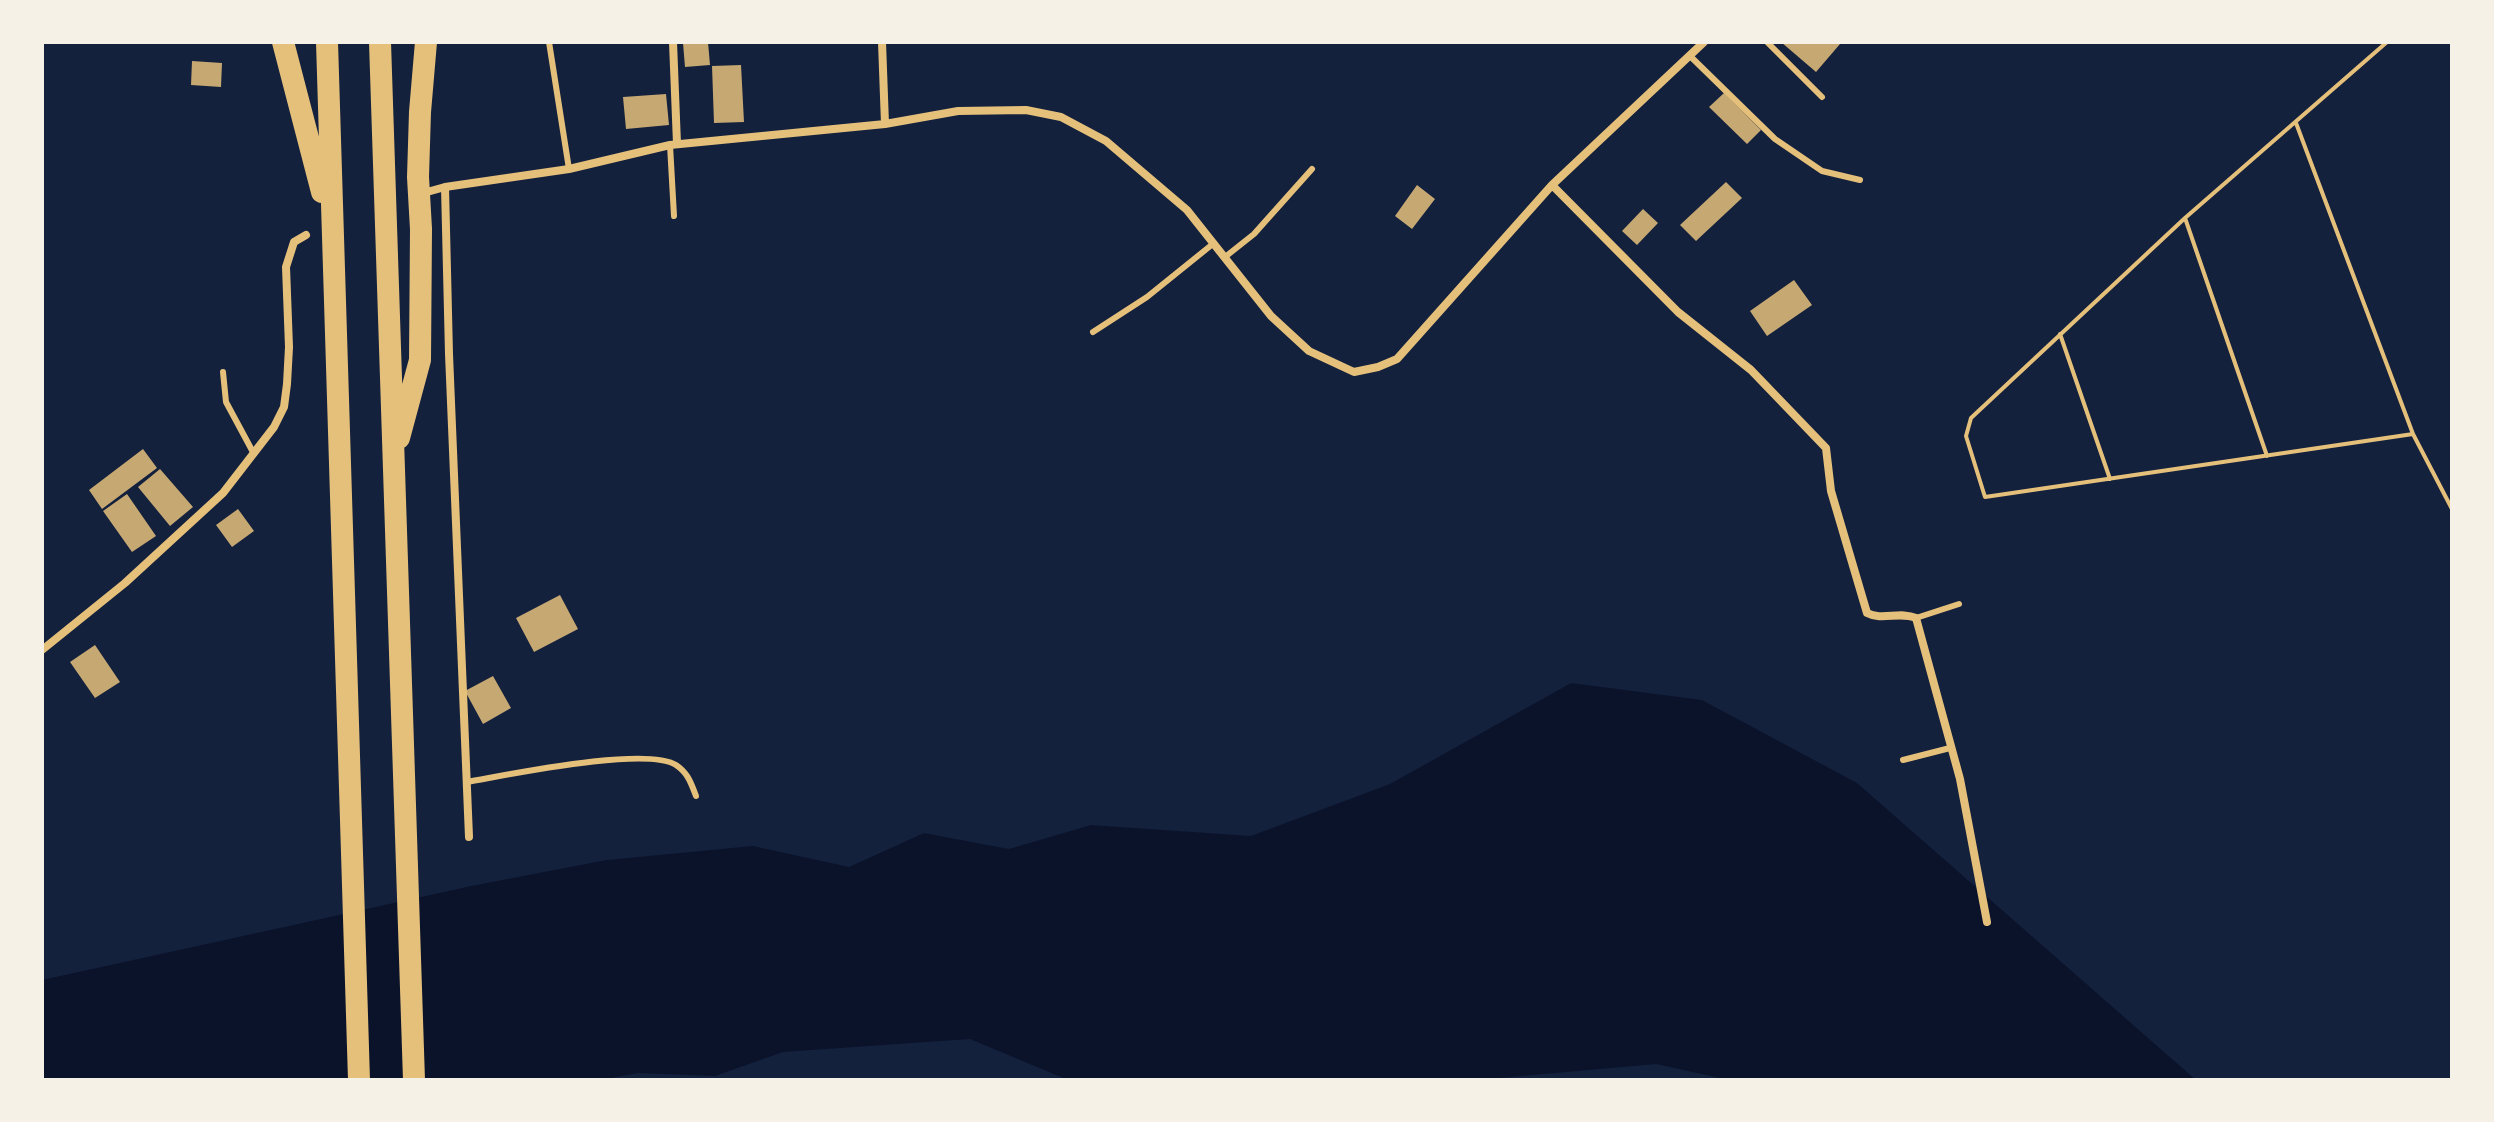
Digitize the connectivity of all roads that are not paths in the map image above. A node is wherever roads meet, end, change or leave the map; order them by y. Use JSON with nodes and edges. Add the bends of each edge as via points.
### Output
{"nodes":[{"id":1,"x":283,"y":42,"type":"edge"},
{"id":2,"x":327,"y":42,"type":"edge"},
{"id":3,"x":380,"y":42,"type":"edge"},
{"id":4,"x":426,"y":42,"type":"edge"},
{"id":5,"x":549,"y":42,"type":"edge"},
{"id":6,"x":673,"y":42,"type":"edge"},
{"id":7,"x":882,"y":42,"type":"edge"},
{"id":8,"x":1704,"y":42,"type":"edge"},
{"id":9,"x":1767,"y":42,"type":"edge"},
{"id":10,"x":1690,"y":56,"type":"junction"},
{"id":11,"x":1822,"y":97,"type":"dead end"},
{"id":12,"x":885,"y":124,"type":"junction"},
{"id":13,"x":674,"y":145,"type":"junction"},
{"id":14,"x":569,"y":169,"type":"junction"},
{"id":15,"x":1312,"y":169,"type":"dead end"},
{"id":16,"x":1860,"y":180,"type":"dead end"},
{"id":17,"x":1552,"y":185,"type":"junction"},
{"id":18,"x":445,"y":187,"type":"junction"},
{"id":19,"x":427,"y":192,"type":"dead end"},
{"id":20,"x":674,"y":216,"type":"dead end"},
{"id":21,"x":332,"y":232,"type":"junction"},
{"id":22,"x":306,"y":235,"type":"dead end"},
{"id":23,"x":1214,"y":243,"type":"junction"},
{"id":24,"x":1225,"y":257,"type":"junction"},
{"id":25,"x":1093,"y":332,"type":"dead end"},
{"id":26,"x":223,"y":372,"type":"dead end"},
{"id":27,"x":254,"y":454,"type":"junction"},
{"id":28,"x":392,"y":463,"type":"junction"},
{"id":29,"x":1959,"y":604,"type":"dead end"},
{"id":30,"x":1916,"y":618,"type":"junction"},
{"id":31,"x":42,"y":650,"type":"edge"},
{"id":32,"x":1950,"y":748,"type":"junction"},
{"id":33,"x":1903,"y":760,"type":"dead end"},
{"id":34,"x":466,"y":782,"type":"junction"},
{"id":35,"x":696,"y":796,"type":"dead end"},
{"id":36,"x":469,"y":837,"type":"dead end"},
{"id":37,"x":1987,"y":922,"type":"dead end"},
{"id":38,"x":359,"y":1080,"type":"edge"},
{"id":39,"x":414,"y":1080,"type":"edge"}],
"edges":[{"from":1,"to":21,"type":"highway"},
{"from":2,"to":21,"type":"highway"},
{"from":3,"to":28,"type":"highway"},
{"from":4,"to":28,"type":"highway","via":[[418,164],[420,360]]},
{"from":5,"to":14,"type":"lane"},
{"from":6,"to":13,"type":"street"},
{"from":7,"to":12,"type":"street"},
{"from":8,"to":10,"type":"street"},
{"from":9,"to":11,"type":"lane"},
{"from":10,"to":16,"type":"lane","via":[[1775,139],[1822,171]]},
{"from":10,"to":17,"type":"street"},
{"from":12,"to":13,"type":"street"},
{"from":12,"to":23,"type":"street","via":[[958,111],[1026,110],[1061,117],[1106,141],[1187,210]]},
{"from":13,"to":14,"type":"street"},
{"from":13,"to":20,"type":"lane"},
{"from":14,"to":18,"type":"street"},
{"from":15,"to":24,"type":"lane","via":[[1254,234]]},
{"from":17,"to":24,"type":"street","via":[[1397,359],[1378,367],[1354,372],[1309,351],[1271,316]]},
{"from":17,"to":30,"type":"street","via":[[1678,312],[1751,370],[1826,448],[1831,491],[1867,613]]},
{"from":18,"to":19,"type":"street"},
{"from":18,"to":34,"type":"street"},
{"from":21,"to":38,"type":"highway"},
{"from":22,"to":27,"type":"street","via":[[294,242],[286,267],[289,347],[284,407]]},
{"from":23,"to":24,"type":"street"},
{"from":23,"to":25,"type":"lane"},
{"from":26,"to":27,"type":"lane","via":[[226,402]]},
{"from":27,"to":31,"type":"street","via":[[223,493]]},
{"from":28,"to":39,"type":"highway"},
{"from":29,"to":30,"type":"lane"},
{"from":30,"to":32,"type":"street"},
{"from":32,"to":33,"type":"lane"},
{"from":32,"to":37,"type":"street"},
{"from":34,"to":35,"type":"lane","via":[[625,758],[655,759],[686,773]]},
{"from":34,"to":36,"type":"street"}]}
